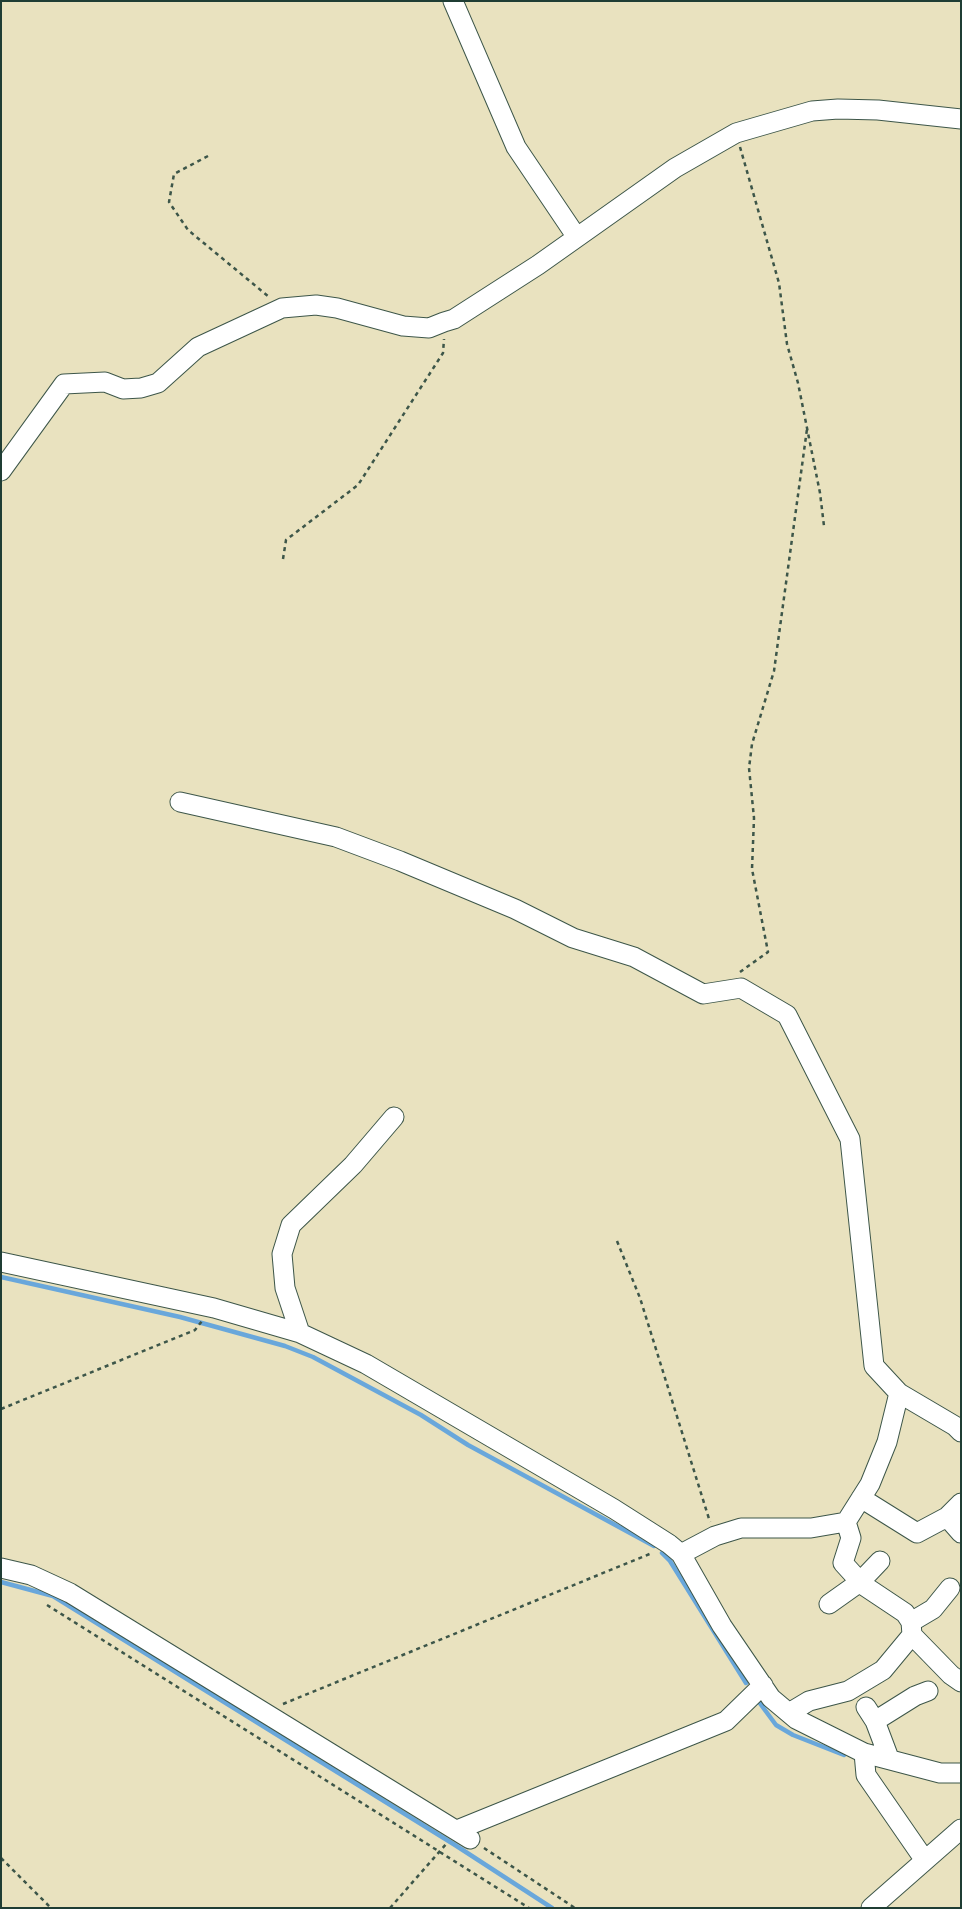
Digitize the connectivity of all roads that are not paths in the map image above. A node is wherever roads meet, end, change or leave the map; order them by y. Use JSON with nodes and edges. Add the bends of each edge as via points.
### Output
{"nodes":[{"id":1,"x":453,"y":1,"type":"edge"},
{"id":2,"x":961,"y":119,"type":"edge"},
{"id":3,"x":576,"y":236,"type":"junction"},
{"id":4,"x":2,"y":468,"type":"edge"},
{"id":5,"x":180,"y":802,"type":"dead end"},
{"id":6,"x":394,"y":1117,"type":"dead end"},
{"id":7,"x":1,"y":1262,"type":"edge"},
{"id":8,"x":300,"y":1333,"type":"junction"},
{"id":9,"x":899,"y":1393,"type":"junction"},
{"id":10,"x":961,"y":1432,"type":"edge"},
{"id":11,"x":861,"y":1498,"type":"junction"},
{"id":12,"x":961,"y":1503,"type":"edge"},
{"id":13,"x":947,"y":1517,"type":"junction"},
{"id":14,"x":846,"y":1522,"type":"junction"},
{"id":15,"x":961,"y":1533,"type":"edge"},
{"id":16,"x":675,"y":1549,"type":"junction"},
{"id":17,"x":880,"y":1561,"type":"dead end"},
{"id":18,"x":1,"y":1568,"type":"edge"},
{"id":19,"x":860,"y":1582,"type":"junction"},
{"id":20,"x":950,"y":1588,"type":"dead end"},
{"id":21,"x":829,"y":1604,"type":"dead end"},
{"id":22,"x":912,"y":1628,"type":"junction"},
{"id":23,"x":961,"y":1682,"type":"edge"},
{"id":24,"x":763,"y":1685,"type":"junction"},
{"id":25,"x":928,"y":1691,"type":"dead end"},
{"id":26,"x":789,"y":1713,"type":"junction"},
{"id":27,"x":864,"y":1753,"type":"junction"},
{"id":28,"x":889,"y":1758,"type":"junction"},
{"id":29,"x":961,"y":1774,"type":"edge"},
{"id":30,"x":961,"y":1829,"type":"edge"},
{"id":31,"x":924,"y":1859,"type":"junction"},
{"id":32,"x":871,"y":1908,"type":"edge"}],
"edges":[{"from":1,"to":3,"type":"street","via":[[516,147]]},
{"from":2,"to":3,"type":"street","via":[[838,109],[812,111],[736,133],[675,168]]},
{"from":3,"to":4,"type":"street","via":[[538,265],[454,319],[429,328],[403,326],[316,305],[282,308],[198,348],[158,383],[123,389],[105,382],[64,384]]},
{"from":5,"to":9,"type":"street","via":[[336,837],[515,909],[572,938],[634,957],[703,994],[741,988],[787,1015],[850,1139],[874,1366]]},
{"from":6,"to":8,"type":"street","via":[[353,1165],[291,1225],[282,1254],[285,1288]]},
{"from":7,"to":8,"type":"street","via":[[214,1308]]},
{"from":8,"to":16,"type":"street","via":[[366,1364],[614,1508]]},
{"from":9,"to":10,"type":"street"},
{"from":9,"to":11,"type":"street","via":[[887,1442]]},
{"from":11,"to":13,"type":"street","via":[[917,1533]]},
{"from":11,"to":14,"type":"street"},
{"from":12,"to":13,"type":"street"},
{"from":13,"to":15,"type":"street"},
{"from":14,"to":16,"type":"street","via":[[812,1528],[741,1528]]},
{"from":14,"to":19,"type":"street","via":[[851,1538],[843,1564]]},
{"from":16,"to":24,"type":"street"},
{"from":17,"to":19,"type":"street"},
{"from":18,"to":24,"type":"street","via":[[31,1575],[70,1593],[463,1835],[726,1721]]},
{"from":19,"to":21,"type":"street"},
{"from":19,"to":22,"type":"street","via":[[905,1613]]},
{"from":20,"to":22,"type":"street"},
{"from":22,"to":23,"type":"street","via":[[951,1675]]},
{"from":22,"to":26,"type":"street","via":[[883,1670],[848,1691],[810,1701]]},
{"from":24,"to":26,"type":"street","via":[[771,1698]]},
{"from":25,"to":28,"type":"street","via":[[871,1714]]},
{"from":26,"to":27,"type":"street"},
{"from":27,"to":28,"type":"street"},
{"from":27,"to":31,"type":"street","via":[[866,1775]]},
{"from":28,"to":29,"type":"street","via":[[940,1773]]},
{"from":30,"to":31,"type":"street"},
{"from":31,"to":32,"type":"street"}]}
